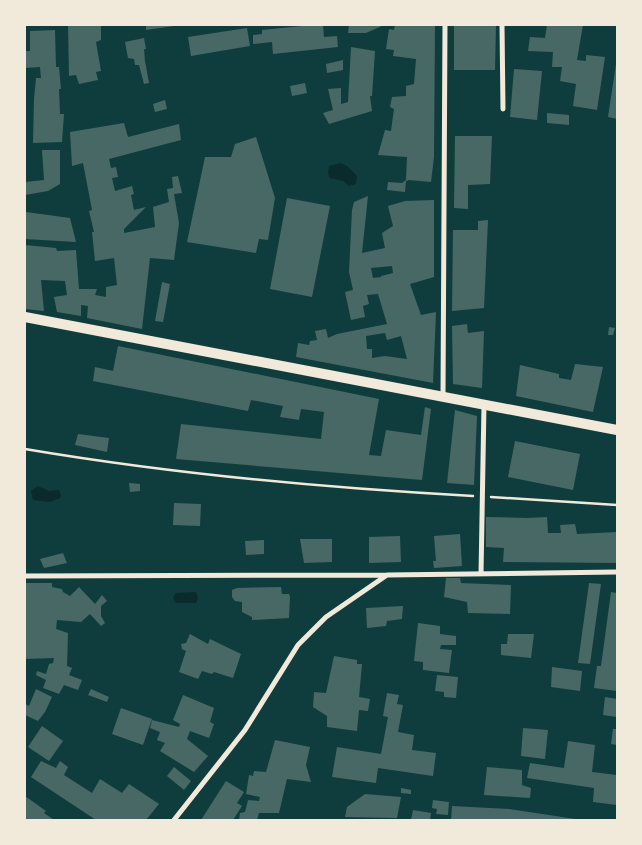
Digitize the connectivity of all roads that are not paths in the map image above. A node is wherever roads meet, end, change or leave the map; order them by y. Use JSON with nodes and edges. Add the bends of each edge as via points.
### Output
{"nodes":[{"id":1,"x":445,"y":25,"type":"edge"},
{"id":2,"x":502,"y":25,"type":"edge"},
{"id":3,"x":503,"y":109,"type":"dead end"},
{"id":4,"x":25,"y":317,"type":"edge"},
{"id":5,"x":443,"y":396,"type":"junction"},
{"id":6,"x":484,"y":405,"type":"junction"},
{"id":7,"x":617,"y":430,"type":"edge"},
{"id":8,"x":617,"y":572,"type":"edge"},
{"id":9,"x":481,"y":574,"type":"junction"},
{"id":10,"x":387,"y":575,"type":"junction"},
{"id":11,"x":25,"y":576,"type":"edge"},
{"id":12,"x":174,"y":820,"type":"edge"}],
"edges":[{"from":1,"to":5,"type":"street"},
{"from":2,"to":3,"type":"street"},
{"from":4,"to":5,"type":"main road"},
{"from":5,"to":6,"type":"main road"},
{"from":6,"to":7,"type":"main road"},
{"from":6,"to":9,"type":"street"},
{"from":8,"to":9,"type":"street"},
{"from":9,"to":10,"type":"street"},
{"from":10,"to":11,"type":"street"},
{"from":10,"to":12,"type":"street","via":[[326,616],[298,645],[245,730]]}]}
